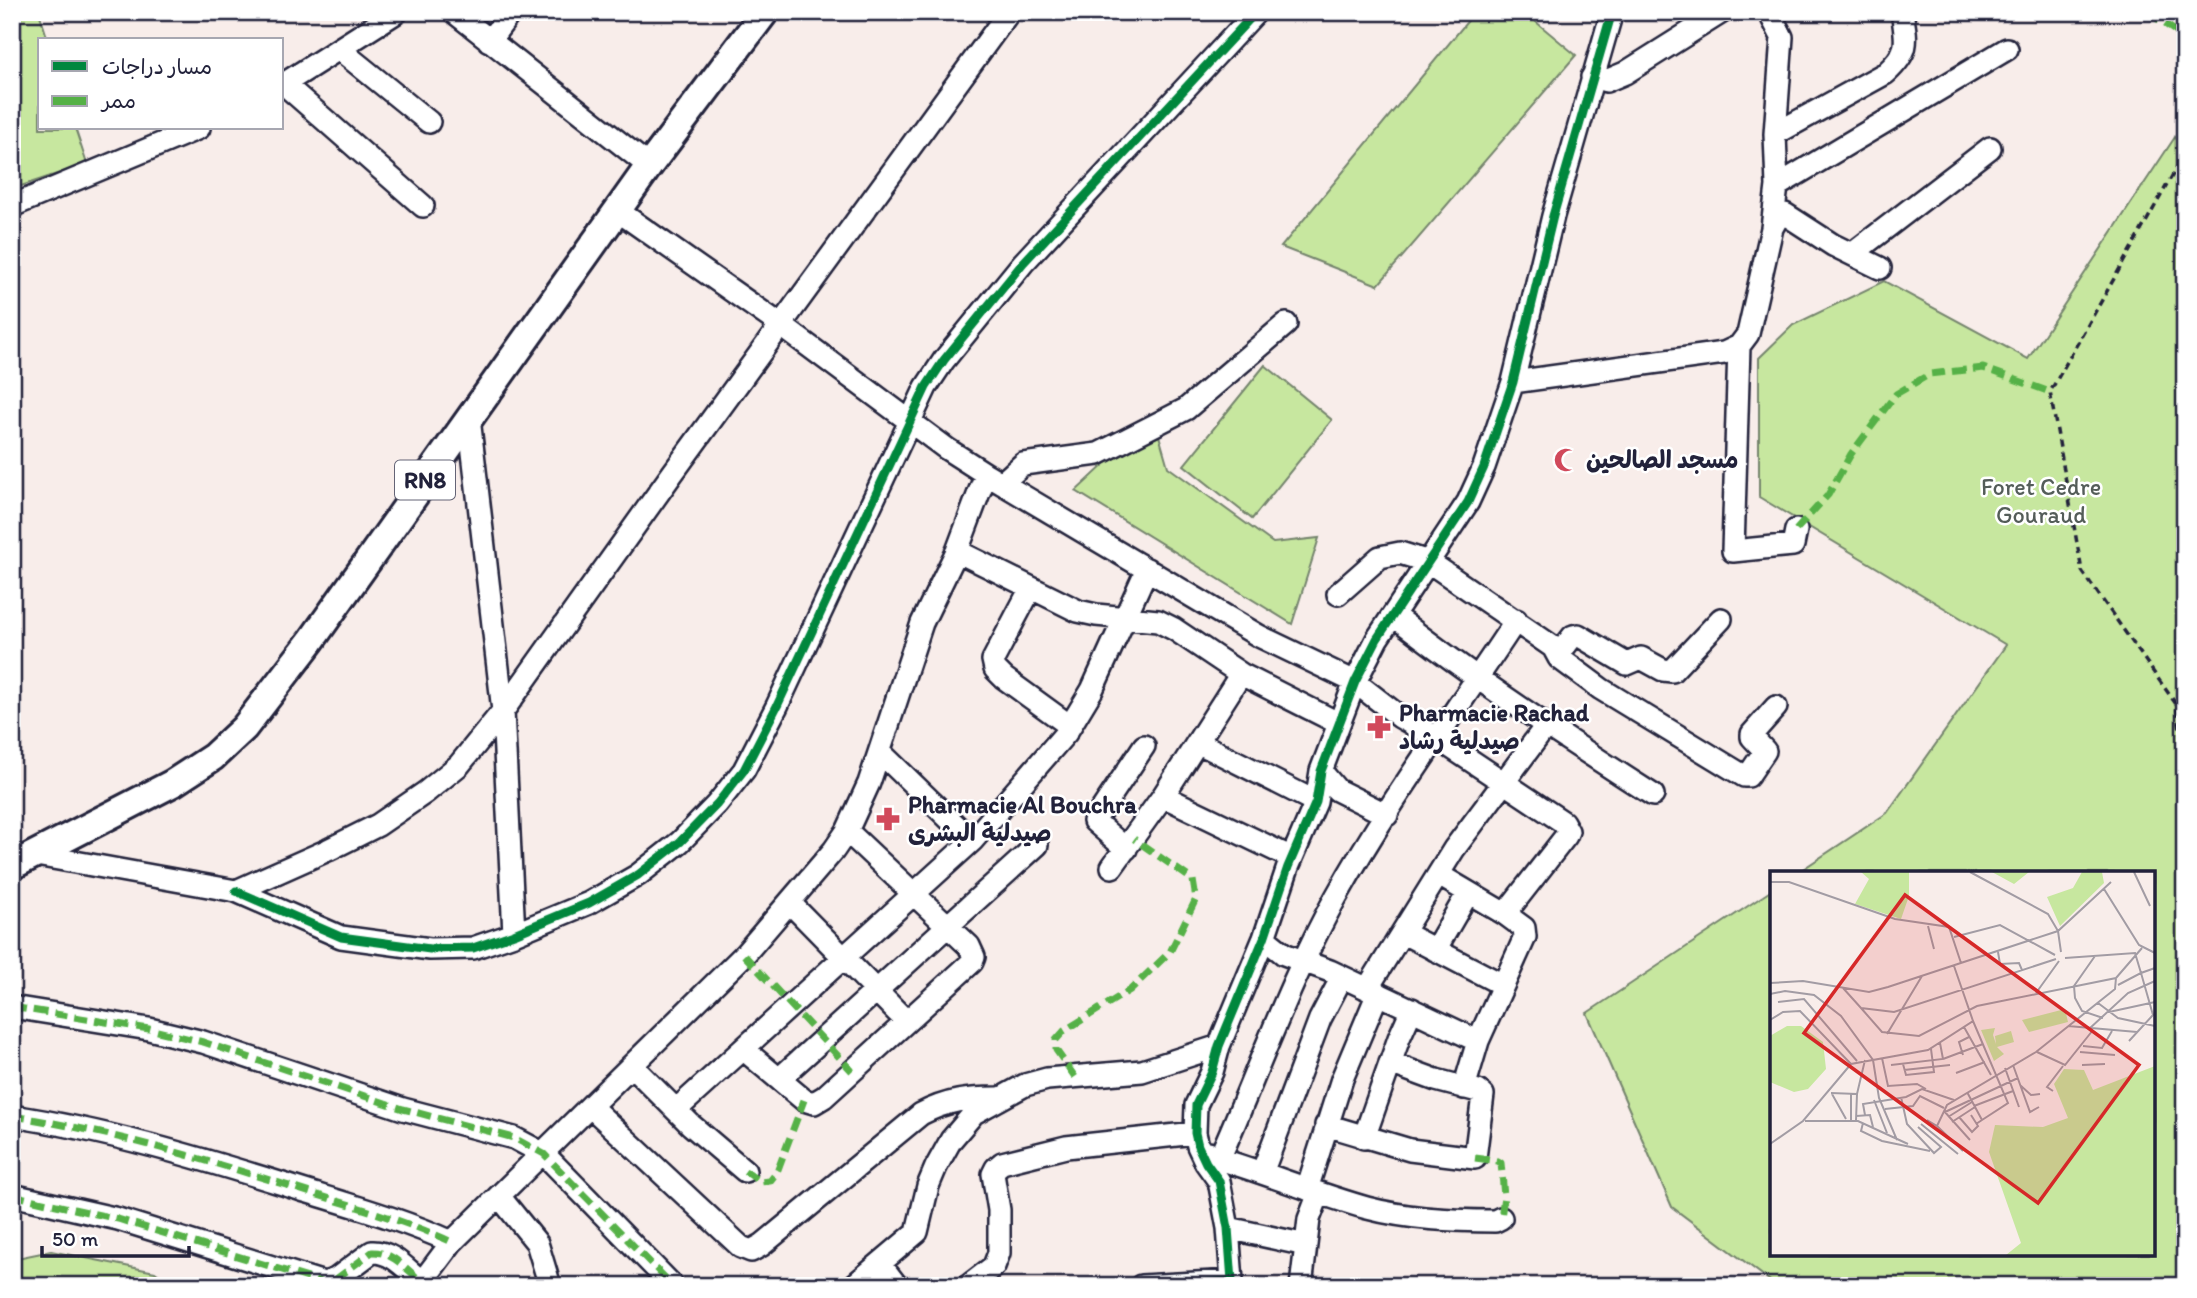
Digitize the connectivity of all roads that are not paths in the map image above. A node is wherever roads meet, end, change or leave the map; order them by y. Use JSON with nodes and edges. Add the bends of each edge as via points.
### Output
{"nodes":[{"id":1,"x":397,"y":12,"type":"edge"},
{"id":2,"x":454,"y":12,"type":"edge"},
{"id":3,"x":511,"y":12,"type":"edge"},
{"id":4,"x":765,"y":12,"type":"edge"},
{"id":5,"x":1009,"y":12,"type":"edge"},
{"id":6,"x":1612,"y":12,"type":"edge"},
{"id":7,"x":1722,"y":12,"type":"edge"},
{"id":8,"x":1769,"y":12,"type":"edge"},
{"id":9,"x":1902,"y":12,"type":"edge"},
{"id":10,"x":1251,"y":15,"type":"edge"},
{"id":11,"x":489,"y":41,"type":"junction"},
{"id":12,"x":339,"y":49,"type":"junction"},
{"id":13,"x":2007,"y":49,"type":"dead end"},
{"id":14,"x":1592,"y":77,"type":"junction"},
{"id":15,"x":284,"y":84,"type":"edge"},
{"id":16,"x":284,"y":86,"type":"edge"},
{"id":17,"x":429,"y":122,"type":"dead end"},
{"id":18,"x":194,"y":130,"type":"edge"},
{"id":19,"x":1775,"y":134,"type":"junction"},
{"id":20,"x":1990,"y":148,"type":"dead end"},
{"id":21,"x":649,"y":166,"type":"junction"},
{"id":22,"x":1777,"y":186,"type":"junction"},
{"id":23,"x":12,"y":205,"type":"edge"},
{"id":24,"x":423,"y":206,"type":"dead end"},
{"id":25,"x":618,"y":211,"type":"junction"},
{"id":26,"x":1772,"y":228,"type":"junction"},
{"id":27,"x":1852,"y":254,"type":"junction"},
{"id":28,"x":1880,"y":268,"type":"dead end"},
{"id":29,"x":1286,"y":324,"type":"dead end"},
{"id":30,"x":782,"y":326,"type":"junction"},
{"id":31,"x":1740,"y":346,"type":"junction"},
{"id":32,"x":1513,"y":382,"type":"junction"},
{"id":33,"x":469,"y":418,"type":"junction"},
{"id":34,"x":911,"y":421,"type":"junction"},
{"id":35,"x":994,"y":479,"type":"junction"},
{"id":36,"x":1795,"y":538,"type":"dead end"},
{"id":37,"x":957,"y":551,"type":"junction"},
{"id":38,"x":1429,"y":562,"type":"junction"},
{"id":39,"x":1147,"y":569,"type":"junction"},
{"id":40,"x":1031,"y":588,"type":"junction"},
{"id":41,"x":1338,"y":594,"type":"dead end"},
{"id":42,"x":1393,"y":615,"type":"junction"},
{"id":43,"x":1125,"y":618,"type":"junction"},
{"id":44,"x":1721,"y":619,"type":"dead end"},
{"id":45,"x":1516,"y":620,"type":"junction"},
{"id":46,"x":1558,"y":655,"type":"junction"},
{"id":47,"x":1241,"y":674,"type":"junction"},
{"id":48,"x":1476,"y":677,"type":"junction"},
{"id":49,"x":1355,"y":682,"type":"junction"},
{"id":50,"x":1776,"y":707,"type":"dead end"},
{"id":51,"x":503,"y":711,"type":"junction"},
{"id":52,"x":1338,"y":723,"type":"junction"},
{"id":53,"x":1070,"y":726,"type":"junction"},
{"id":54,"x":1546,"y":726,"type":"junction"},
{"id":55,"x":1437,"y":738,"type":"junction"},
{"id":56,"x":1199,"y":743,"type":"junction"},
{"id":57,"x":1144,"y":746,"type":"dead end"},
{"id":58,"x":880,"y":752,"type":"junction"},
{"id":59,"x":1321,"y":771,"type":"junction"},
{"id":60,"x":1504,"y":781,"type":"junction"},
{"id":61,"x":1653,"y":795,"type":"dead end"},
{"id":62,"x":1163,"y":796,"type":"junction"},
{"id":63,"x":1316,"y":802,"type":"junction"},
{"id":64,"x":1387,"y":815,"type":"junction"},
{"id":65,"x":847,"y":831,"type":"junction"},
{"id":66,"x":972,"y":841,"type":"junction"},
{"id":67,"x":1037,"y":845,"type":"dead end"},
{"id":68,"x":1126,"y":849,"type":"junction"},
{"id":69,"x":1292,"y":858,"type":"junction"},
{"id":70,"x":24,"y":860,"type":"edge"},
{"id":71,"x":1112,"y":867,"type":"dead end"},
{"id":72,"x":1439,"y":875,"type":"junction"},
{"id":73,"x":236,"y":891,"type":"junction"},
{"id":74,"x":1468,"y":892,"type":"junction"},
{"id":75,"x":914,"y":894,"type":"junction"},
{"id":76,"x":790,"y":903,"type":"junction"},
{"id":77,"x":1504,"y":914,"type":"junction"},
{"id":78,"x":947,"y":925,"type":"junction"},
{"id":79,"x":1403,"y":933,"type":"junction"},
{"id":80,"x":514,"y":934,"type":"junction"},
{"id":81,"x":1264,"y":938,"type":"junction"},
{"id":82,"x":1435,"y":950,"type":"junction"},
{"id":83,"x":844,"y":958,"type":"junction"},
{"id":84,"x":1303,"y":961,"type":"junction"},
{"id":85,"x":1342,"y":977,"type":"junction"},
{"id":86,"x":1503,"y":985,"type":"junction"},
{"id":87,"x":876,"y":990,"type":"junction"},
{"id":88,"x":1372,"y":991,"type":"junction"},
{"id":89,"x":12,"y":1007,"type":"edge"},
{"id":90,"x":1412,"y":1009,"type":"junction"},
{"id":91,"x":906,"y":1021,"type":"junction"},
{"id":92,"x":1478,"y":1041,"type":"junction"},
{"id":93,"x":1219,"y":1046,"type":"junction"},
{"id":94,"x":743,"y":1049,"type":"junction"},
{"id":95,"x":1390,"y":1063,"type":"junction"},
{"id":96,"x":632,"y":1066,"type":"junction"},
{"id":97,"x":779,"y":1079,"type":"junction"},
{"id":98,"x":1464,"y":1088,"type":"junction"},
{"id":99,"x":998,"y":1098,"type":"junction"},
{"id":100,"x":591,"y":1107,"type":"junction"},
{"id":101,"x":677,"y":1109,"type":"junction"},
{"id":102,"x":12,"y":1116,"type":"edge"},
{"id":103,"x":1325,"y":1125,"type":"junction"},
{"id":104,"x":1364,"y":1138,"type":"junction"},
{"id":105,"x":1196,"y":1139,"type":"junction"},
{"id":106,"x":544,"y":1154,"type":"junction"},
{"id":107,"x":1219,"y":1159,"type":"junction"},
{"id":108,"x":746,"y":1171,"type":"dead end"},
{"id":109,"x":1262,"y":1173,"type":"junction"},
{"id":110,"x":1313,"y":1191,"type":"junction"},
{"id":111,"x":12,"y":1195,"type":"edge"},
{"id":112,"x":499,"y":1196,"type":"junction"},
{"id":113,"x":1501,"y":1217,"type":"dead end"},
{"id":114,"x":1228,"y":1227,"type":"junction"},
{"id":115,"x":452,"y":1242,"type":"junction"},
{"id":116,"x":1306,"y":1245,"type":"junction"},
{"id":117,"x":880,"y":1264,"type":"junction"},
{"id":118,"x":420,"y":1283,"type":"edge"},
{"id":119,"x":1237,"y":1283,"type":"edge"},
{"id":120,"x":550,"y":1286,"type":"edge"},
{"id":121,"x":673,"y":1286,"type":"edge"},
{"id":122,"x":853,"y":1286,"type":"edge"},
{"id":123,"x":897,"y":1286,"type":"edge"},
{"id":124,"x":968,"y":1286,"type":"edge"},
{"id":125,"x":1141,"y":1286,"type":"edge"},
{"id":126,"x":1301,"y":1286,"type":"edge"}],
"edges":[{"from":1,"to":12,"type":"street"},
{"from":2,"to":11,"type":"street"},
{"from":3,"to":11,"type":"street"},
{"from":4,"to":21,"type":"main road","number":"RN8"},
{"from":5,"to":30,"type":"street"},
{"from":6,"to":14,"type":"street"},
{"from":7,"to":14,"type":"street","via":[[1625,73],[1606,81]]},
{"from":8,"to":19,"type":"street","via":[[1782,37]]},
{"from":9,"to":19,"type":"street","via":[[1907,40],[1900,61]]},
{"from":10,"to":34,"type":"street","via":[[1023,263],[944,360]]},
{"from":11,"to":21,"type":"street"},
{"from":12,"to":15,"type":"street"},
{"from":12,"to":17,"type":"street"},
{"from":13,"to":22,"type":"street"},
{"from":14,"to":32,"type":"street"},
{"from":16,"to":24,"type":"street"},
{"from":18,"to":23,"type":"street"},
{"from":19,"to":22,"type":"street"},
{"from":20,"to":27,"type":"street"},
{"from":21,"to":25,"type":"main road","number":"RN8"},
{"from":22,"to":26,"type":"street"},
{"from":25,"to":30,"type":"street"},
{"from":25,"to":33,"type":"main road","number":"RN8"},
{"from":26,"to":27,"type":"street","via":[[1785,214]]},
{"from":26,"to":31,"type":"street","via":[[1748,334]]},
{"from":27,"to":28,"type":"street"},
{"from":29,"to":35,"type":"street","via":[[1186,410],[1098,454],[1023,464]]},
{"from":30,"to":34,"type":"street"},
{"from":30,"to":51,"type":"street"},
{"from":31,"to":32,"type":"street","via":[[1724,353]]},
{"from":31,"to":36,"type":"street","via":[[1733,551]]},
{"from":32,"to":38,"type":"street","via":[[1468,502]]},
{"from":33,"to":51,"type":"street"},
{"from":33,"to":70,"type":"main road","number":"RN8","via":[[244,728],[214,757],[173,783]]},
{"from":34,"to":35,"type":"street"},
{"from":34,"to":80,"type":"street","via":[[777,706],[744,769],[718,804],[638,875],[589,903]]},
{"from":35,"to":37,"type":"street"},
{"from":35,"to":39,"type":"street"},
{"from":37,"to":40,"type":"street"},
{"from":37,"to":58,"type":"street","via":[[922,622]]},
{"from":38,"to":41,"type":"street","via":[[1400,554],[1380,556]]},
{"from":38,"to":42,"type":"street"},
{"from":38,"to":45,"type":"street"},
{"from":39,"to":43,"type":"street"},
{"from":39,"to":49,"type":"street","via":[[1259,636]]},
{"from":40,"to":43,"type":"street","via":[[1079,611]]},
{"from":40,"to":53,"type":"street","via":[[993,660],[995,669]]},
{"from":42,"to":48,"type":"street"},
{"from":42,"to":49,"type":"street"},
{"from":43,"to":47,"type":"street","via":[[1158,621]]},
{"from":43,"to":53,"type":"street"},
{"from":44,"to":46,"type":"street","via":[[1669,672],[1641,658],[1627,664],[1578,635]]},
{"from":45,"to":46,"type":"street"},
{"from":45,"to":48,"type":"street"},
{"from":46,"to":50,"type":"street","via":[[1601,689],[1744,776],[1765,751],[1752,734]]},
{"from":47,"to":52,"type":"street"},
{"from":47,"to":56,"type":"street"},
{"from":48,"to":54,"type":"street"},
{"from":48,"to":55,"type":"street"},
{"from":49,"to":52,"type":"street"},
{"from":49,"to":55,"type":"street","via":[[1400,717]]},
{"from":51,"to":73,"type":"street","via":[[459,765],[426,792],[365,831]]},
{"from":51,"to":80,"type":"street"},
{"from":52,"to":59,"type":"street"},
{"from":53,"to":66,"type":"street"},
{"from":54,"to":60,"type":"street"},
{"from":54,"to":61,"type":"street"},
{"from":55,"to":60,"type":"street"},
{"from":55,"to":64,"type":"street"},
{"from":56,"to":62,"type":"street"},
{"from":56,"to":63,"type":"street"},
{"from":57,"to":68,"type":"street","via":[[1094,821]]},
{"from":58,"to":65,"type":"street"},
{"from":58,"to":66,"type":"street"},
{"from":59,"to":63,"type":"street"},
{"from":59,"to":64,"type":"street","via":[[1337,790]]},
{"from":60,"to":72,"type":"street"},
{"from":60,"to":77,"type":"street","via":[[1563,822],[1568,831]]},
{"from":62,"to":68,"type":"street"},
{"from":62,"to":69,"type":"street"},
{"from":63,"to":69,"type":"street"},
{"from":64,"to":84,"type":"street","via":[[1336,896]]},
{"from":65,"to":75,"type":"street"},
{"from":65,"to":76,"type":"street"},
{"from":66,"to":75,"type":"street"},
{"from":67,"to":78,"type":"street"},
{"from":68,"to":71,"type":"street"},
{"from":69,"to":81,"type":"street"},
{"from":70,"to":73,"type":"street"},
{"from":72,"to":74,"type":"street"},
{"from":72,"to":79,"type":"street"},
{"from":73,"to":80,"type":"street","via":[[341,937],[383,944],[473,948]]},
{"from":74,"to":77,"type":"street"},
{"from":74,"to":82,"type":"street"},
{"from":75,"to":78,"type":"street"},
{"from":75,"to":83,"type":"street"},
{"from":76,"to":83,"type":"street"},
{"from":76,"to":96,"type":"street"},
{"from":77,"to":86,"type":"street","via":[[1526,932]]},
{"from":78,"to":87,"type":"street"},
{"from":78,"to":91,"type":"street","via":[[969,946],[972,962]]},
{"from":79,"to":82,"type":"street"},
{"from":79,"to":88,"type":"street"},
{"from":81,"to":84,"type":"street","via":[[1284,954]]},
{"from":81,"to":93,"type":"street"},
{"from":82,"to":86,"type":"street"},
{"from":83,"to":87,"type":"street"},
{"from":83,"to":94,"type":"street"},
{"from":84,"to":85,"type":"street"},
{"from":84,"to":107,"type":"street"},
{"from":85,"to":88,"type":"street"},
{"from":85,"to":109,"type":"street","via":[[1320,1019]]},
{"from":86,"to":92,"type":"street"},
{"from":87,"to":91,"type":"street"},
{"from":87,"to":97,"type":"street"},
{"from":88,"to":90,"type":"street"},
{"from":88,"to":103,"type":"street"},
{"from":89,"to":106,"type":"street","via":[[203,1042],[403,1109],[514,1138]]},
{"from":90,"to":92,"type":"street"},
{"from":90,"to":95,"type":"street"},
{"from":91,"to":97,"type":"street","via":[[819,1101],[808,1102]]},
{"from":92,"to":98,"type":"street"},
{"from":93,"to":99,"type":"street","via":[[1142,1071],[1047,1079]]},
{"from":93,"to":105,"type":"street","via":[[1196,1105]]},
{"from":94,"to":97,"type":"street"},
{"from":94,"to":101,"type":"street"},
{"from":95,"to":98,"type":"street"},
{"from":95,"to":104,"type":"street"},
{"from":96,"to":100,"type":"street"},
{"from":96,"to":101,"type":"street"},
{"from":98,"to":104,"type":"street","via":[[1483,1095],[1475,1158],[1410,1150]]},
{"from":99,"to":100,"type":"street","via":[[968,1098],[921,1114],[751,1251],[741,1247]]},
{"from":99,"to":117,"type":"street","via":[[974,1114],[951,1140],[928,1186],[917,1232]]},
{"from":100,"to":106,"type":"street"},
{"from":101,"to":108,"type":"street"},
{"from":102,"to":115,"type":"street","via":[[70,1124],[191,1156],[416,1226]]},
{"from":103,"to":104,"type":"street"},
{"from":103,"to":110,"type":"street"},
{"from":105,"to":107,"type":"street"},
{"from":105,"to":114,"type":"street","via":[[1219,1181]]},
{"from":105,"to":124,"type":"street","via":[[1066,1147],[1002,1163],[993,1174],[999,1253],[994,1266]]},
{"from":106,"to":112,"type":"street"},
{"from":106,"to":121,"type":"street"},
{"from":107,"to":109,"type":"street"},
{"from":109,"to":110,"type":"street"},
{"from":110,"to":113,"type":"street","via":[[1403,1215],[1451,1221],[1495,1221]]},
{"from":110,"to":116,"type":"street"},
{"from":111,"to":118,"type":"street","via":[[118,1219],[324,1283],[372,1252],[388,1253]]},
{"from":112,"to":115,"type":"street"},
{"from":112,"to":120,"type":"street","via":[[537,1243]]},
{"from":114,"to":116,"type":"street"},
{"from":114,"to":119,"type":"street"},
{"from":115,"to":118,"type":"street"},
{"from":116,"to":126,"type":"street"},
{"from":117,"to":122,"type":"street"},
{"from":117,"to":123,"type":"street"},
{"from":119,"to":125,"type":"street"}]}
